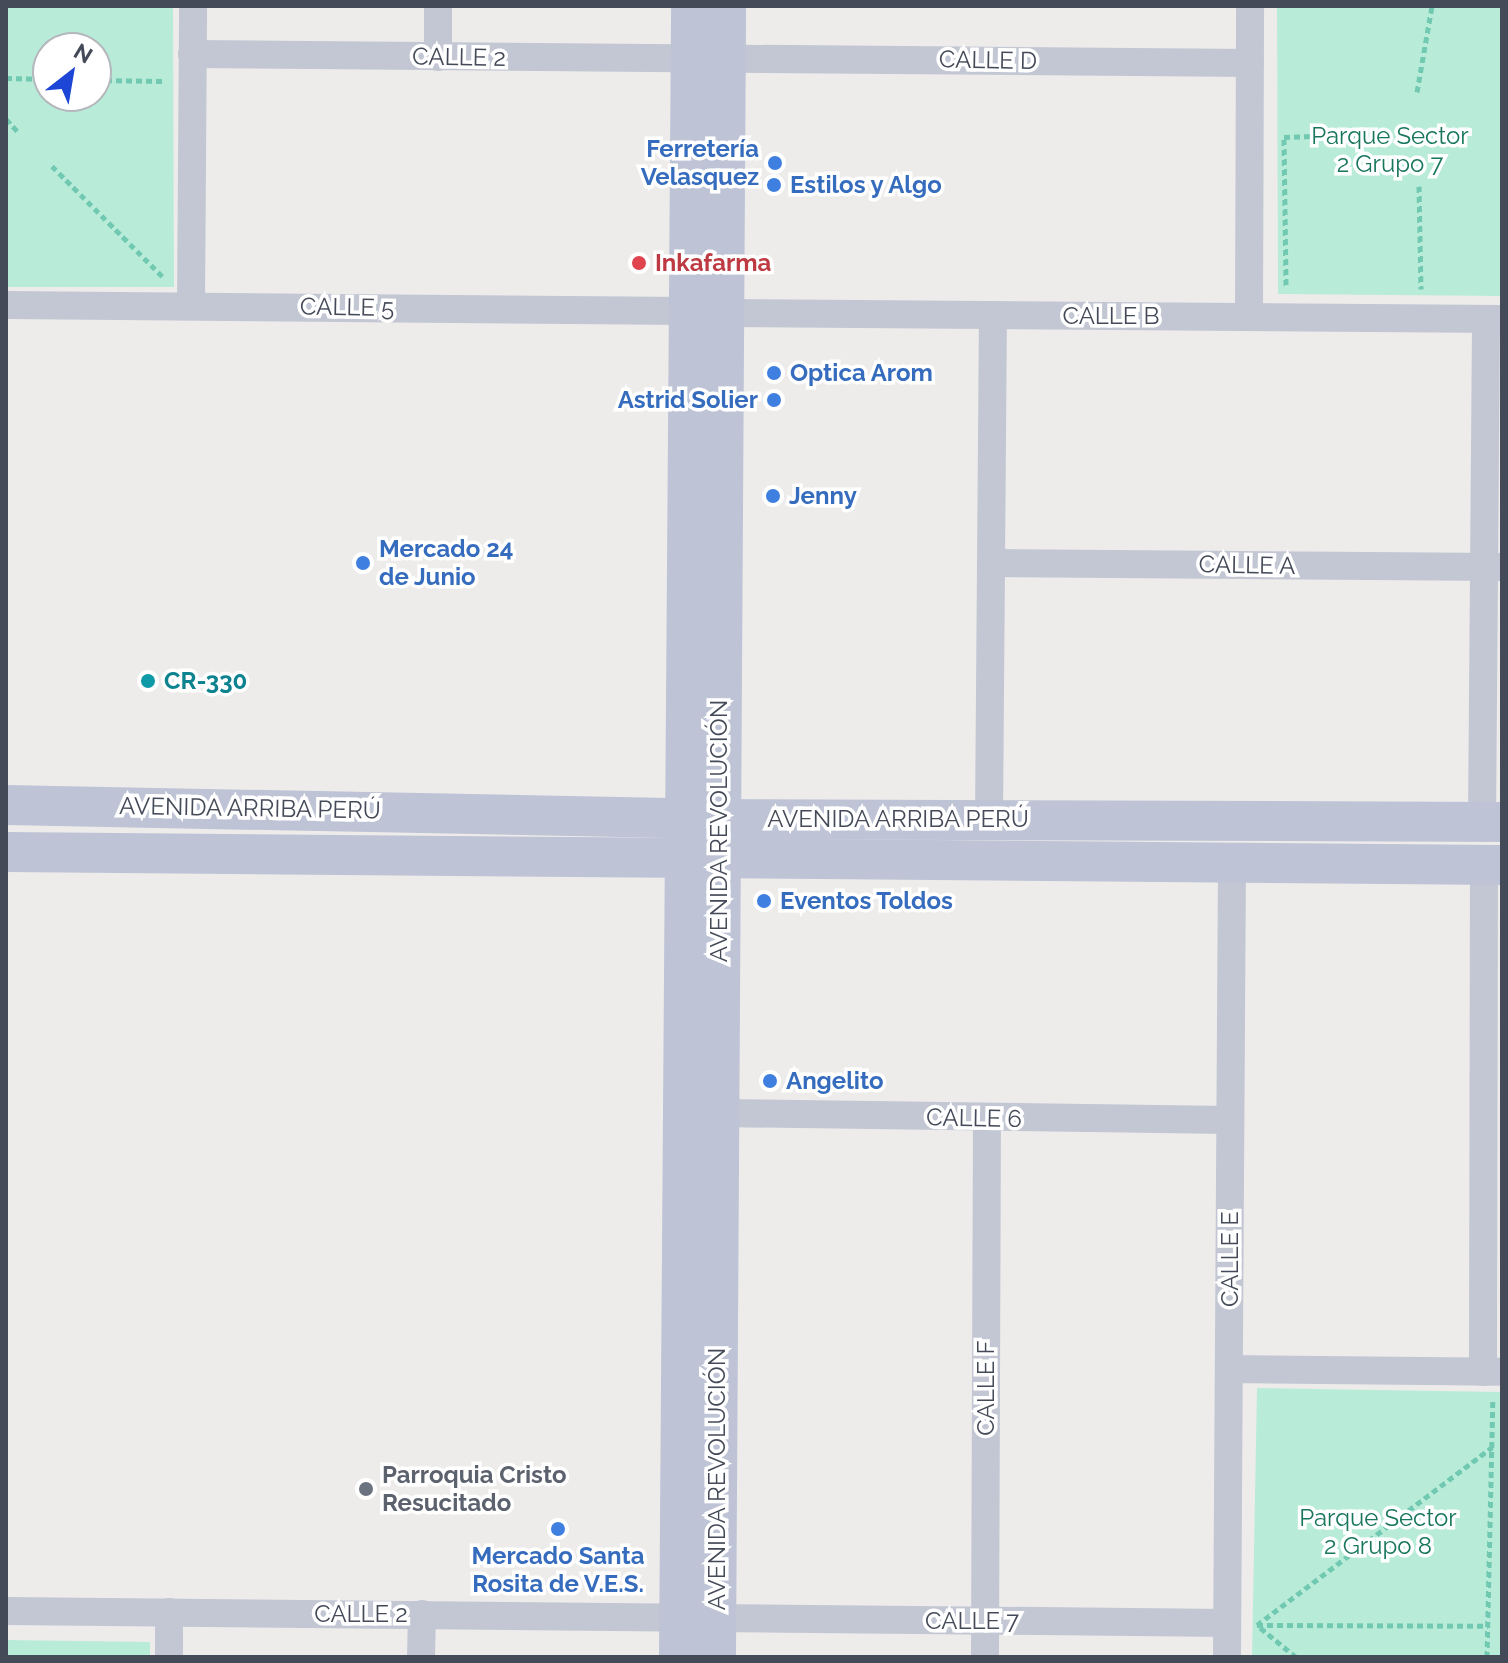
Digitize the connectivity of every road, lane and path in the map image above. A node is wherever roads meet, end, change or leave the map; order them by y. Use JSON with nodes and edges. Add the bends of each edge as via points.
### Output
{"nodes":[{"id":1,"x":193,"y":6,"type":"edge"},
{"id":2,"x":438,"y":6,"type":"edge"},
{"id":3,"x":691,"y":6,"type":"edge"},
{"id":4,"x":726,"y":6,"type":"edge"},
{"id":5,"x":1250,"y":6,"type":"edge"},
{"id":6,"x":1432,"y":6,"type":"edge"},
{"id":7,"x":438,"y":57,"type":"junction"},
{"id":8,"x":708,"y":58,"type":"junction"},
{"id":9,"x":1250,"y":63,"type":"junction"},
{"id":10,"x":180,"y":71,"type":"junction"},
{"id":11,"x":6,"y":78,"type":"edge"},
{"id":12,"x":112,"y":78,"type":"edge"},
{"id":13,"x":32,"y":79,"type":"edge"},
{"id":14,"x":1417,"y":92,"type":"dead end"},
{"id":15,"x":168,"y":97,"type":"dead end"},
{"id":16,"x":6,"y":119,"type":"edge"},
{"id":17,"x":1284,"y":122,"type":"dead end"},
{"id":18,"x":19,"y":133,"type":"dead end"},
{"id":19,"x":1372,"y":134,"type":"dead end"},
{"id":20,"x":1284,"y":137,"type":"junction"},
{"id":21,"x":52,"y":166,"type":"dead end"},
{"id":22,"x":1419,"y":186,"type":"dead end"},
{"id":23,"x":170,"y":269,"type":"dead end"},
{"id":24,"x":156,"y":285,"type":"dead end"},
{"id":25,"x":170,"y":285,"type":"junction"},
{"id":26,"x":1300,"y":288,"type":"dead end"},
{"id":27,"x":1406,"y":289,"type":"dead end"},
{"id":28,"x":1421,"y":289,"type":"junction"},
{"id":29,"x":1435,"y":289,"type":"dead end"},
{"id":30,"x":6,"y":305,"type":"edge"},
{"id":31,"x":191,"y":306,"type":"junction"},
{"id":32,"x":704,"y":312,"type":"junction"},
{"id":33,"x":993,"y":315,"type":"junction"},
{"id":34,"x":1249,"y":317,"type":"junction"},
{"id":35,"x":1494,"y":319,"type":"edge"},
{"id":36,"x":991,"y":563,"type":"junction"},
{"id":37,"x":1493,"y":567,"type":"edge"},
{"id":38,"x":6,"y":805,"type":"edge"},
{"id":39,"x":989,"y":819,"type":"junction"},
{"id":40,"x":1492,"y":822,"type":"edge"},
{"id":41,"x":702,"y":838,"type":"junction"},
{"id":42,"x":6,"y":852,"type":"edge"},
{"id":43,"x":1232,"y":861,"type":"junction"},
{"id":44,"x":1493,"y":865,"type":"edge"},
{"id":45,"x":718,"y":1113,"type":"junction"},
{"id":46,"x":987,"y":1118,"type":"junction"},
{"id":47,"x":1230,"y":1120,"type":"junction"},
{"id":48,"x":1229,"y":1369,"type":"junction"},
{"id":49,"x":1493,"y":1372,"type":"edge"},
{"id":50,"x":1492,"y":1447,"type":"junction"},
{"id":51,"x":6,"y":1611,"type":"edge"},
{"id":52,"x":169,"y":1612,"type":"junction"},
{"id":53,"x":422,"y":1614,"type":"junction"},
{"id":54,"x":985,"y":1620,"type":"junction"},
{"id":55,"x":1227,"y":1624,"type":"junction"},
{"id":56,"x":1257,"y":1625,"type":"junction"},
{"id":57,"x":1488,"y":1626,"type":"junction"},
{"id":58,"x":698,"y":1638,"type":"edge"},
{"id":59,"x":169,"y":1657,"type":"edge"},
{"id":60,"x":421,"y":1657,"type":"edge"},
{"id":61,"x":985,"y":1657,"type":"edge"},
{"id":62,"x":1227,"y":1657,"type":"edge"},
{"id":63,"x":1296,"y":1657,"type":"edge"},
{"id":64,"x":1487,"y":1657,"type":"edge"}],
"edges":[{"from":1,"to":10,"type":"street"},
{"from":2,"to":7,"type":"street"},
{"from":3,"to":8,"type":"street","name":"AVENIDA REVOLUCIÓN"},
{"from":4,"to":8,"type":"street","name":"AVENIDA REVOLUCIÓN"},
{"from":5,"to":9,"type":"street"},
{"from":6,"to":14,"type":"path"},
{"from":7,"to":8,"type":"street","name":"CALLE 2"},
{"from":7,"to":10,"type":"street","name":"CALLE 2"},
{"from":8,"to":9,"type":"street","name":"CALLE D"},
{"from":8,"to":32,"type":"street","name":"AVENIDA REVOLUCIÓN"},
{"from":9,"to":34,"type":"street"},
{"from":10,"to":12,"type":"path"},
{"from":10,"to":15,"type":"path"},
{"from":10,"to":31,"type":"street"},
{"from":11,"to":13,"type":"path"},
{"from":16,"to":18,"type":"path"},
{"from":17,"to":20,"type":"path"},
{"from":19,"to":20,"type":"path"},
{"from":20,"to":26,"type":"path","via":[[1285,288]]},
{"from":21,"to":25,"type":"path"},
{"from":22,"to":28,"type":"path"},
{"from":23,"to":25,"type":"path"},
{"from":24,"to":25,"type":"path"},
{"from":27,"to":28,"type":"path"},
{"from":28,"to":29,"type":"path"},
{"from":30,"to":31,"type":"street","name":"CALLE 5"},
{"from":31,"to":32,"type":"street","name":"CALLE 5"},
{"from":32,"to":33,"type":"street","name":"CALLE B"},
{"from":32,"to":41,"type":"street","name":"AVENIDA REVOLUCIÓN"},
{"from":33,"to":34,"type":"street","name":"CALLE B"},
{"from":33,"to":36,"type":"street"},
{"from":34,"to":35,"type":"street","name":"CALLE B"},
{"from":35,"to":37,"type":"street"},
{"from":36,"to":37,"type":"street","name":"CALLE A"},
{"from":36,"to":39,"type":"street"},
{"from":37,"to":40,"type":"street"},
{"from":38,"to":41,"type":"street","name":"AVENIDA ARRIBA PERÚ"},
{"from":39,"to":40,"type":"street","name":"AVENIDA ARRIBA PERÚ"},
{"from":39,"to":41,"type":"street","name":"AVENIDA ARRIBA PERÚ"},
{"from":41,"to":42,"type":"street","name":"AVENIDA ARRIBA PERÚ"},
{"from":41,"to":43,"type":"street","name":"AVENIDA ARRIBA PERÚ"},
{"from":41,"to":45,"type":"street","name":"AVENIDA REVOLUCIÓN"},
{"from":41,"to":58,"type":"street","name":"AVENIDA REVOLUCIÓN"},
{"from":43,"to":44,"type":"street","name":"AVENIDA ARRIBA PERÚ"},
{"from":43,"to":47,"type":"street","name":"CALLE E"},
{"from":44,"to":49,"type":"street"},
{"from":45,"to":46,"type":"street","name":"CALLE 6"},
{"from":45,"to":58,"type":"street","name":"AVENIDA REVOLUCIÓN"},
{"from":46,"to":47,"type":"street","name":"CALLE 6"},
{"from":46,"to":54,"type":"street","name":"CALLE F"},
{"from":47,"to":48,"type":"street","name":"CALLE E"},
{"from":48,"to":49,"type":"street"},
{"from":48,"to":55,"type":"street","name":"CALLE E"},
{"from":49,"to":50,"type":"path"},
{"from":50,"to":56,"type":"path"},
{"from":50,"to":57,"type":"path"},
{"from":51,"to":52,"type":"street","name":"CALLE 2"},
{"from":52,"to":53,"type":"street","name":"CALLE 2"},
{"from":52,"to":59,"type":"street"},
{"from":53,"to":58,"type":"street","name":"CALLE 2"},
{"from":53,"to":60,"type":"street"},
{"from":54,"to":55,"type":"street","name":"CALLE 7"},
{"from":54,"to":58,"type":"street","name":"CALLE 7"},
{"from":54,"to":61,"type":"street","name":"CALLE F"},
{"from":55,"to":56,"type":"path"},
{"from":55,"to":62,"type":"street","name":"CALLE E"},
{"from":56,"to":57,"type":"path"},
{"from":56,"to":63,"type":"path"},
{"from":57,"to":64,"type":"path"}]}
